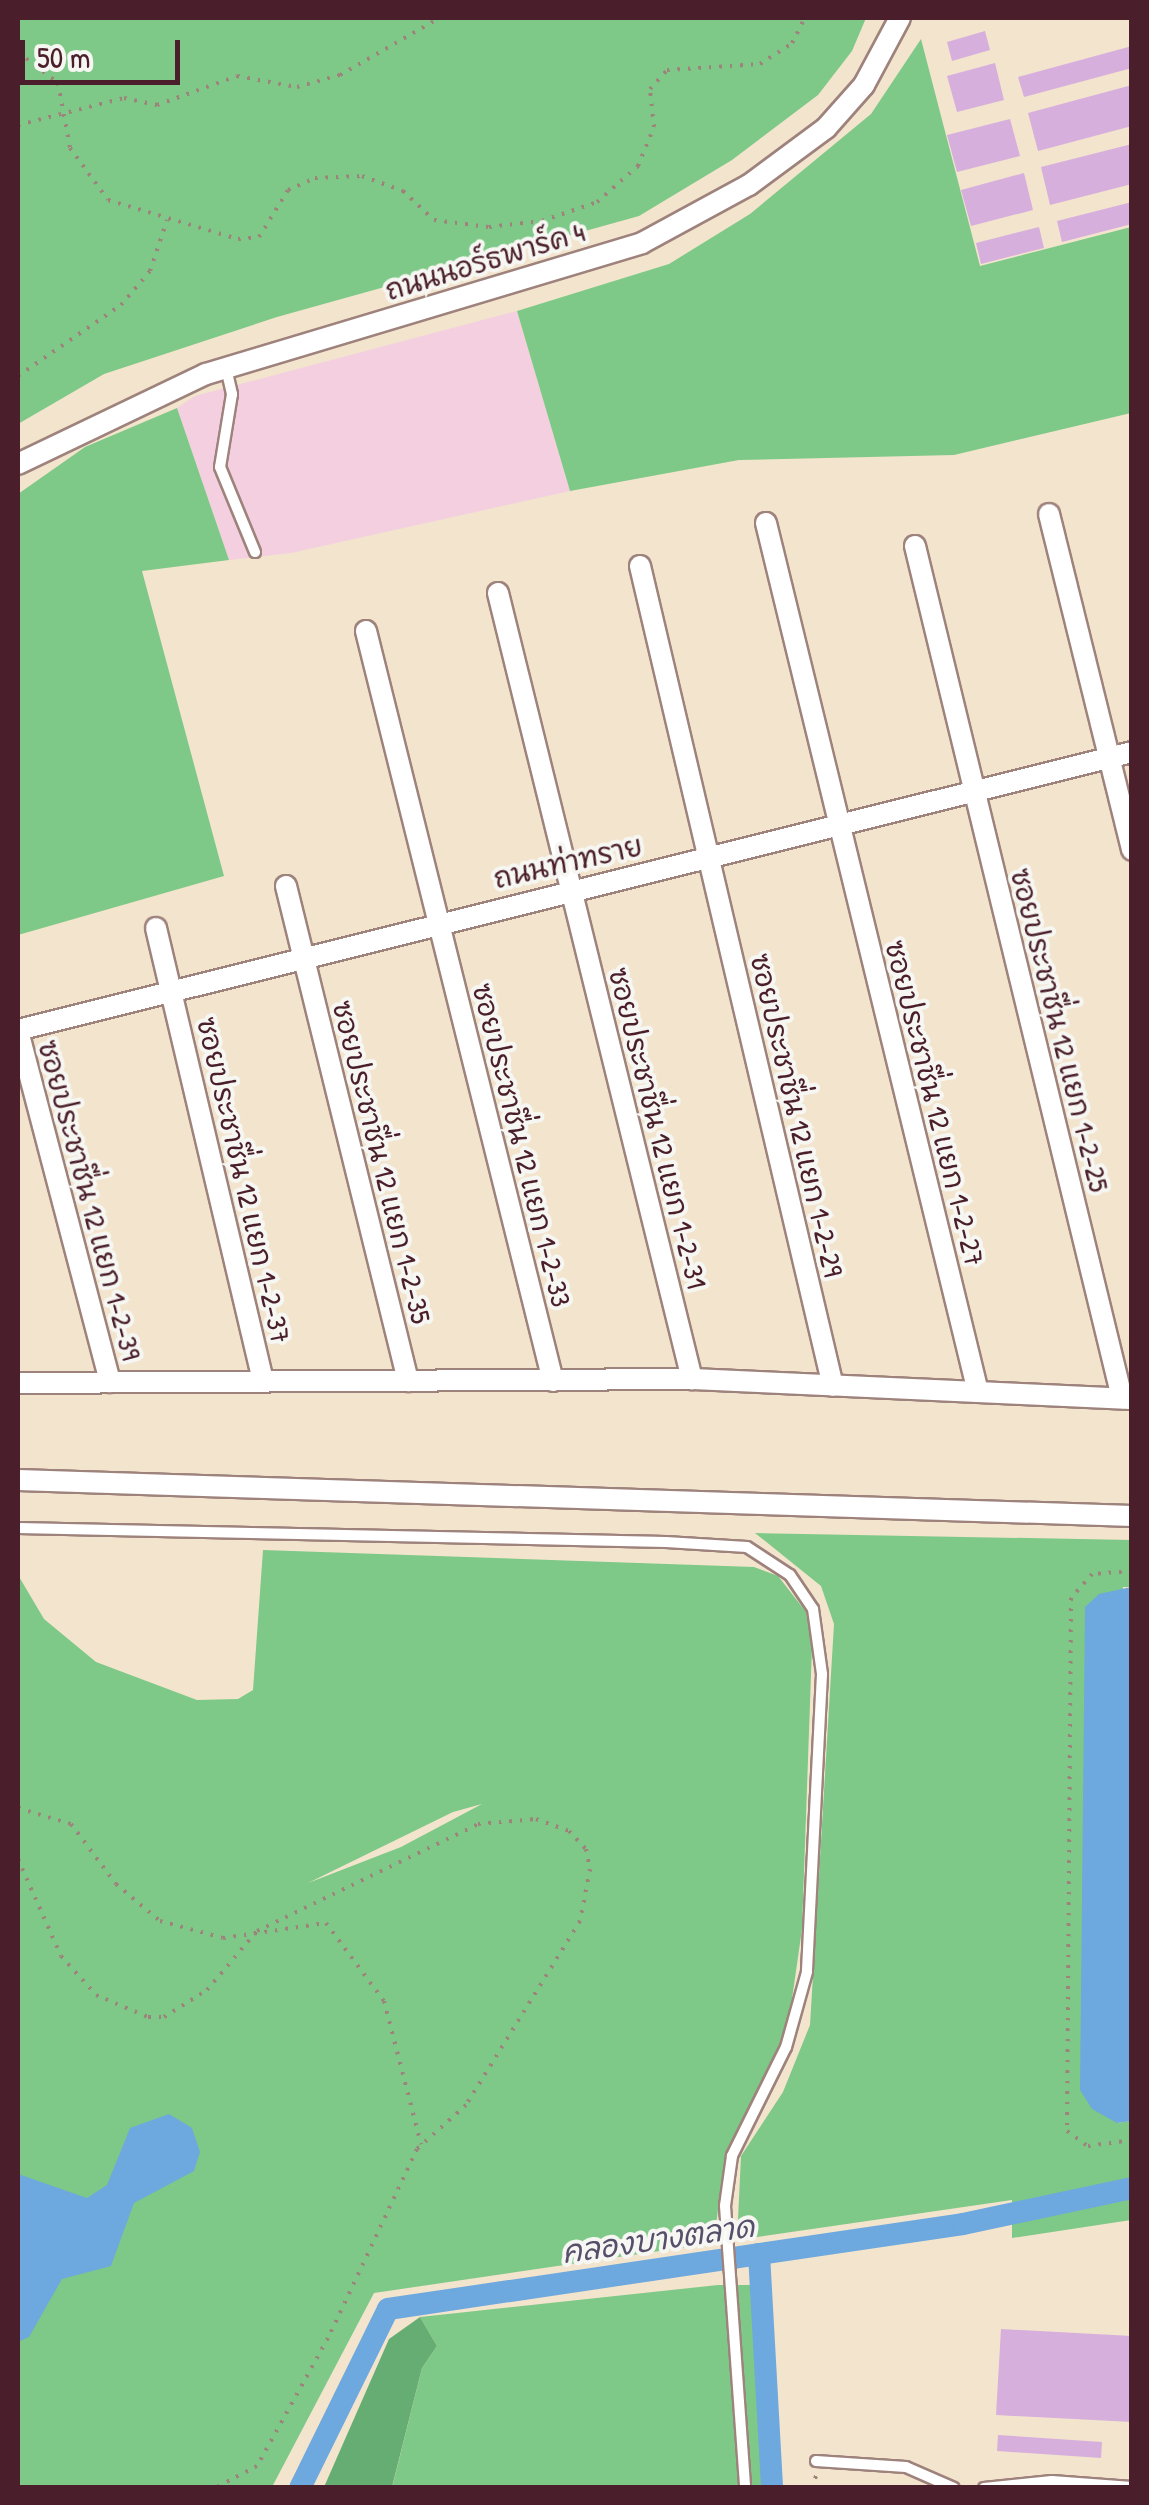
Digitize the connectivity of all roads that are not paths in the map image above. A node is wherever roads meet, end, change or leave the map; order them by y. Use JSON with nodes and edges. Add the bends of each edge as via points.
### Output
{"nodes":[{"id":1,"x":900,"y":18,"type":"edge"},
{"id":2,"x":226,"y":368,"type":"junction"},
{"id":3,"x":18,"y":464,"type":"edge"},
{"id":4,"x":1049,"y":514,"type":"dead end"},
{"id":5,"x":766,"y":523,"type":"dead end"},
{"id":6,"x":915,"y":546,"type":"dead end"},
{"id":7,"x":255,"y":552,"type":"dead end"},
{"id":8,"x":640,"y":566,"type":"dead end"},
{"id":9,"x":498,"y":593,"type":"dead end"},
{"id":10,"x":366,"y":631,"type":"dead end"},
{"id":11,"x":1132,"y":752,"type":"edge"},
{"id":12,"x":1110,"y":758,"type":"junction"},
{"id":13,"x":974,"y":792,"type":"junction"},
{"id":14,"x":840,"y":826,"type":"junction"},
{"id":15,"x":1132,"y":850,"type":"edge"},
{"id":16,"x":707,"y":858,"type":"junction"},
{"id":17,"x":286,"y":886,"type":"dead end"},
{"id":18,"x":570,"y":889,"type":"junction"},
{"id":19,"x":437,"y":922,"type":"junction"},
{"id":20,"x":156,"y":928,"type":"dead end"},
{"id":21,"x":303,"y":957,"type":"junction"},
{"id":22,"x":172,"y":992,"type":"junction"},
{"id":23,"x":18,"y":1030,"type":"edge"},
{"id":24,"x":692,"y":1379,"type":"junction"},
{"id":25,"x":553,"y":1380,"type":"junction"},
{"id":26,"x":263,"y":1381,"type":"junction"},
{"id":27,"x":408,"y":1381,"type":"junction"},
{"id":28,"x":110,"y":1382,"type":"junction"},
{"id":29,"x":18,"y":1383,"type":"edge"},
{"id":30,"x":833,"y":1386,"type":"junction"},
{"id":31,"x":978,"y":1392,"type":"junction"},
{"id":32,"x":1127,"y":1398,"type":"edge"},
{"id":33,"x":18,"y":1480,"type":"edge"},
{"id":34,"x":1132,"y":1516,"type":"edge"},
{"id":35,"x":18,"y":1528,"type":"edge"},
{"id":36,"x":816,"y":2461,"type":"dead end"},
{"id":37,"x":1132,"y":2487,"type":"edge"},
{"id":38,"x":746,"y":2488,"type":"edge"},
{"id":39,"x":954,"y":2488,"type":"edge"},
{"id":40,"x":984,"y":2488,"type":"edge"}],
"edges":[{"from":1,"to":2,"type":"street","name":"ถนนนอร์ธพาร์ค 4","via":[[864,86],[826,128],[749,185],[642,242]]},
{"from":2,"to":3,"type":"street","name":"ถนนนอร์ธพาร์ค 4"},
{"from":2,"to":7,"type":"lane","via":[[232,394],[220,466]]},
{"from":4,"to":12,"type":"street"},
{"from":5,"to":14,"type":"street","name":"ซอยประชาชื่น 12 แยก 1-2-27"},
{"from":6,"to":13,"type":"street","name":"ซอยประชาชื่น 12 แยก 1-2-25"},
{"from":8,"to":16,"type":"street","name":"ซอยประชาชื่น 12 แยก 1-2-29"},
{"from":9,"to":18,"type":"street","name":"ซอยประชาชื่น 12 แยก 1-2-31"},
{"from":10,"to":19,"type":"street","name":"ซอยประชาชื่น 12 แยก 1-2-33"},
{"from":11,"to":12,"type":"street","name":"ถนนท่าทราย"},
{"from":12,"to":13,"type":"street","name":"ถนนท่าทราย"},
{"from":12,"to":15,"type":"street"},
{"from":13,"to":14,"type":"street","name":"ถนนท่าทราย"},
{"from":13,"to":32,"type":"street","name":"ซอยประชาชื่น 12 แยก 1-2-25"},
{"from":14,"to":16,"type":"street","name":"ถนนท่าทราย"},
{"from":14,"to":31,"type":"street","name":"ซอยประชาชื่น 12 แยก 1-2-27"},
{"from":16,"to":18,"type":"street","name":"ถนนท่าทราย"},
{"from":16,"to":30,"type":"street","name":"ซอยประชาชื่น 12 แยก 1-2-29"},
{"from":17,"to":21,"type":"street","name":"ซอยประชาชื่น 12 แยก 1-2-35"},
{"from":18,"to":19,"type":"street","name":"ถนนท่าทราย"},
{"from":18,"to":24,"type":"street","name":"ซอยประชาชื่น 12 แยก 1-2-31"},
{"from":19,"to":21,"type":"street","name":"ถนนท่าทราย"},
{"from":19,"to":25,"type":"street","name":"ซอยประชาชื่น 12 แยก 1-2-33"},
{"from":20,"to":22,"type":"street","name":"ซอยประชาชื่น 12 แยก 1-2-37"},
{"from":21,"to":22,"type":"street","name":"ถนนท่าทราย"},
{"from":21,"to":27,"type":"street","name":"ซอยประชาชื่น 12 แยก 1-2-35"},
{"from":22,"to":23,"type":"street","name":"ถนนท่าทราย"},
{"from":22,"to":26,"type":"street","name":"ซอยประชาชื่น 12 แยก 1-2-37"},
{"from":23,"to":28,"type":"street","name":"ซอยประชาชื่น 12 แยก 1-2-39"},
{"from":24,"to":25,"type":"street"},
{"from":24,"to":30,"type":"street"},
{"from":25,"to":27,"type":"street"},
{"from":26,"to":27,"type":"street"},
{"from":26,"to":28,"type":"street"},
{"from":28,"to":29,"type":"street"},
{"from":30,"to":31,"type":"street"},
{"from":31,"to":32,"type":"street"},
{"from":33,"to":34,"type":"street"},
{"from":35,"to":38,"type":"lane","via":[[666,1542],[746,1548],[790,1575],[813,1609],[822,1658],[808,1972],[786,2047],[732,2156],[727,2241]]},
{"from":36,"to":39,"type":"lane","via":[[906,2467]]},
{"from":37,"to":40,"type":"lane","via":[[1052,2481]]}]}
